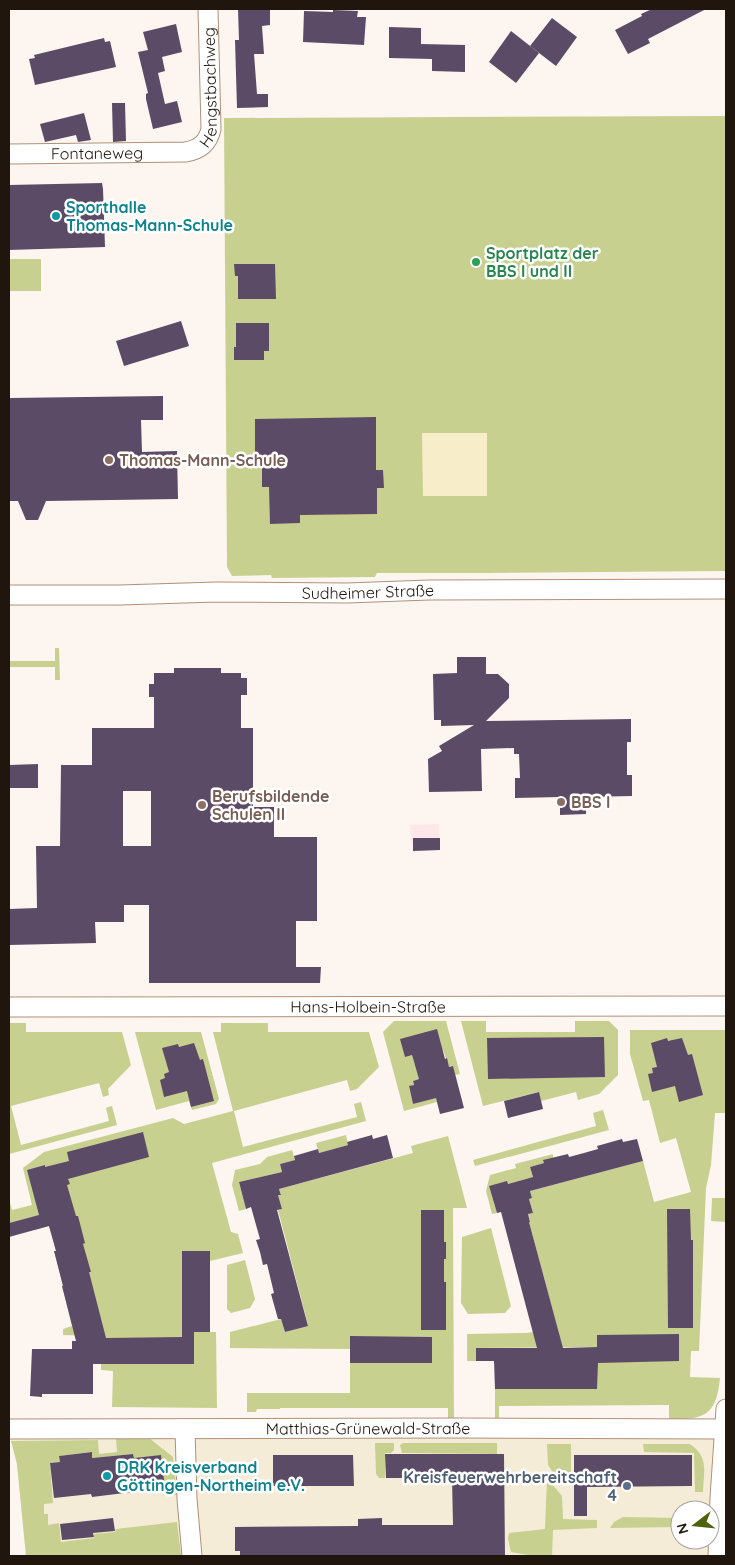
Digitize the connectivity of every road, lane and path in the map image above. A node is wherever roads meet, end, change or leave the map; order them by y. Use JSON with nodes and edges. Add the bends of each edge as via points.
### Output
{"nodes":[{"id":1,"x":208,"y":9,"type":"edge"},
{"id":2,"x":185,"y":152,"type":"joint"},
{"id":3,"x":9,"y":154,"type":"edge"},
{"id":4,"x":726,"y":589,"type":"edge"},
{"id":5,"x":9,"y":595,"type":"edge"},
{"id":6,"x":726,"y":1006,"type":"edge"},
{"id":7,"x":9,"y":1007,"type":"edge"},
{"id":8,"x":726,"y":1409,"type":"edge"},
{"id":9,"x":9,"y":1429,"type":"edge"},
{"id":10,"x":185,"y":1429,"type":"junction"},
{"id":11,"x":726,"y":1429,"type":"edge"},
{"id":12,"x":192,"y":1556,"type":"edge"},
{"id":13,"x":718,"y":1556,"type":"edge"}],
"edges":[{"from":1,"to":2,"type":"street","name":"Hengstbachweg","via":[[211,129],[202,146]]},
{"from":2,"to":3,"type":"street","name":"Fontaneweg"},
{"from":4,"to":5,"type":"street","name":"Sudheimer Straße"},
{"from":6,"to":7,"type":"street","name":"Hans-Holbein-Straße"},
{"from":8,"to":11,"type":"street"},
{"from":9,"to":10,"type":"street","name":"Matthias-Grünewald-Straße"},
{"from":10,"to":11,"type":"street","name":"Matthias-Grünewald-Straße"},
{"from":10,"to":12,"type":"street"},
{"from":11,"to":13,"type":"street"}]}
